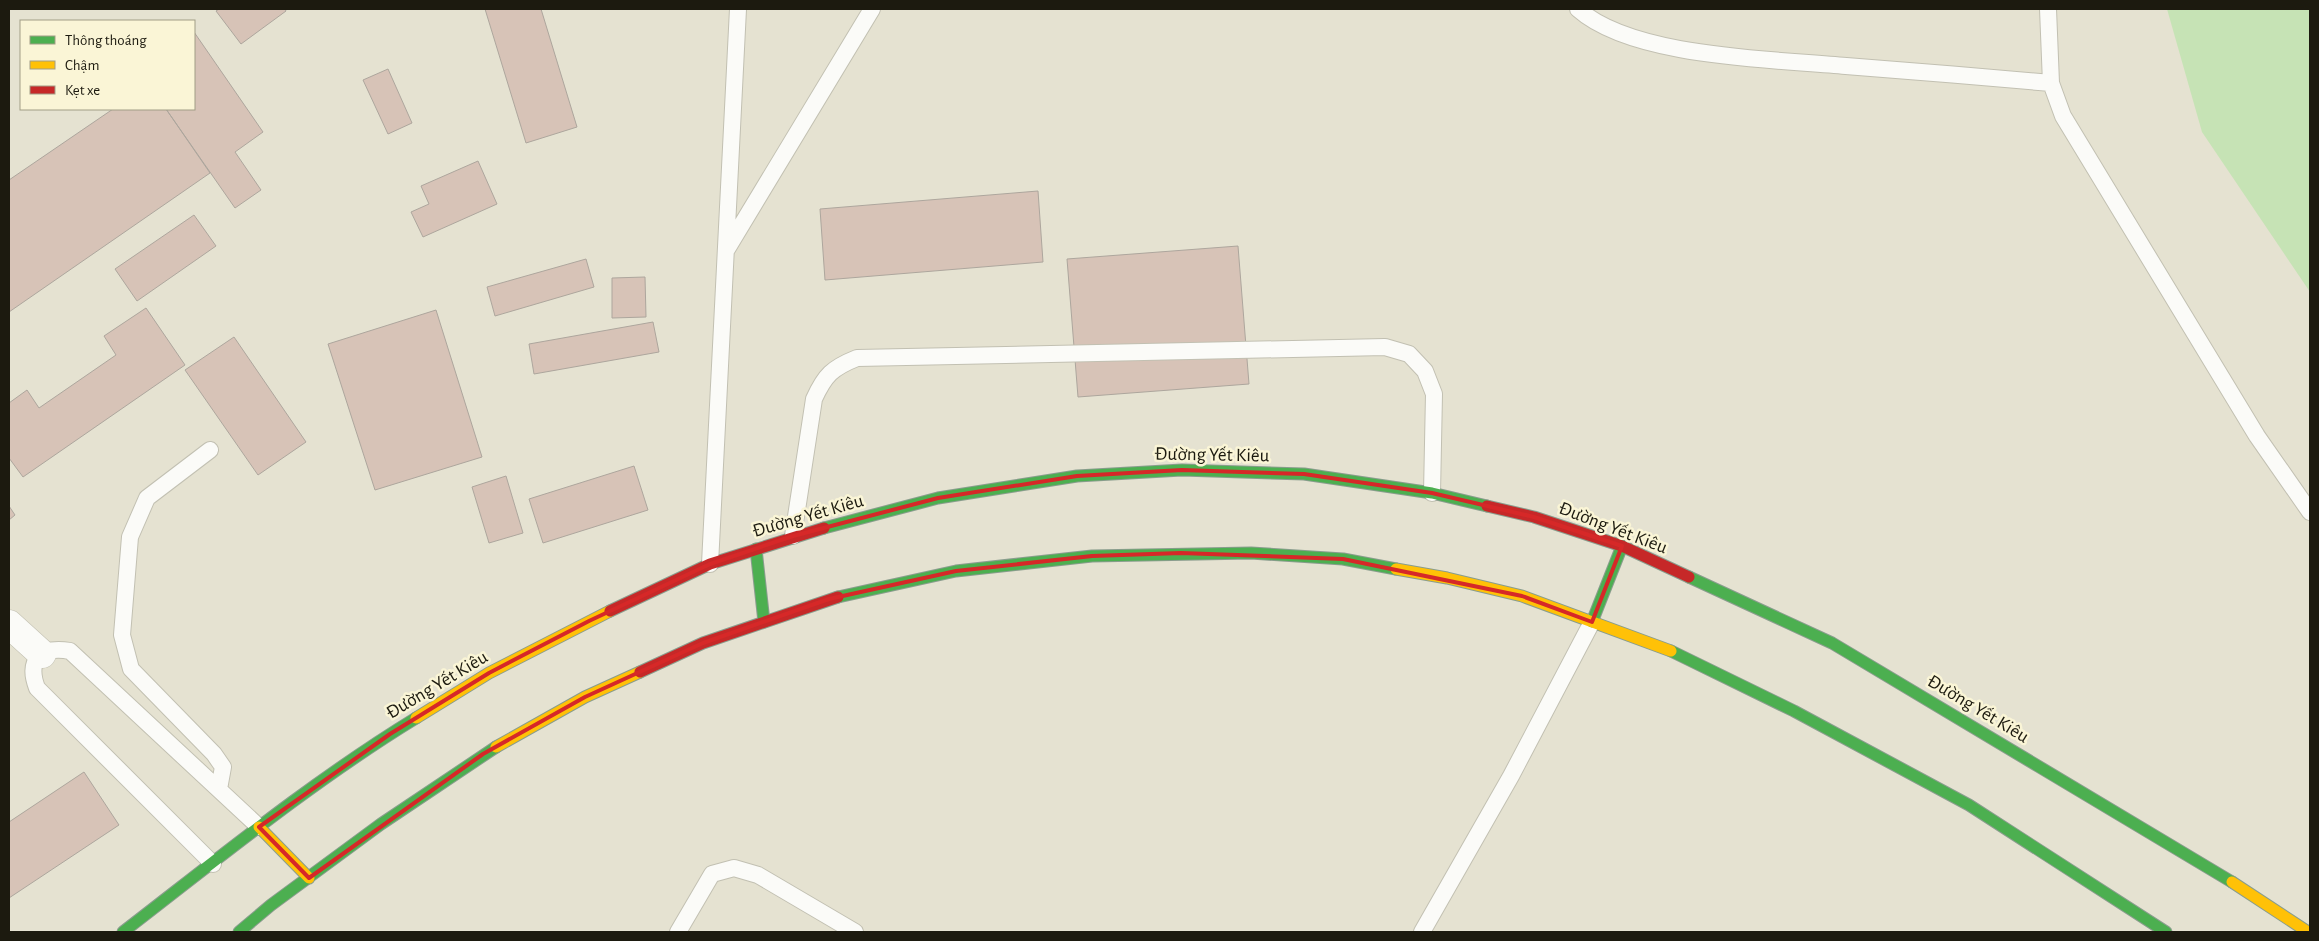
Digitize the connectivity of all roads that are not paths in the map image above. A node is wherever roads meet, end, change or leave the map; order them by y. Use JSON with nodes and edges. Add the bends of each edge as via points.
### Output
{"nodes":[{"id":1,"x":738,"y":9,"type":"edge"},
{"id":2,"x":872,"y":9,"type":"edge"},
{"id":3,"x":1578,"y":9,"type":"edge"},
{"id":4,"x":2048,"y":9,"type":"edge"},
{"id":5,"x":2051,"y":83,"type":"junction"},
{"id":6,"x":726,"y":250,"type":"junction"},
{"id":7,"x":210,"y":450,"type":"dead end"},
{"id":8,"x":1432,"y":493,"type":"junction"},
{"id":9,"x":2310,"y":512,"type":"edge"},
{"id":10,"x":793,"y":536,"type":"junction"},
{"id":11,"x":1622,"y":546,"type":"junction"},
{"id":12,"x":756,"y":549,"type":"junction"},
{"id":13,"x":710,"y":564,"type":"junction"},
{"id":14,"x":764,"y":622,"type":"junction"},
{"id":15,"x":1592,"y":622,"type":"junction"},
{"id":16,"x":9,"y":624,"type":"edge"},
{"id":17,"x":42,"y":654,"type":"junction"},
{"id":18,"x":218,"y":789,"type":"junction"},
{"id":19,"x":259,"y":827,"type":"junction"},
{"id":20,"x":212,"y":864,"type":"junction"},
{"id":21,"x":309,"y":878,"type":"junction"},
{"id":22,"x":123,"y":932,"type":"edge"},
{"id":23,"x":239,"y":932,"type":"edge"},
{"id":24,"x":678,"y":932,"type":"edge"},
{"id":25,"x":855,"y":932,"type":"edge"},
{"id":26,"x":1422,"y":932,"type":"edge"},
{"id":27,"x":2166,"y":932,"type":"edge"},
{"id":28,"x":2308,"y":932,"type":"edge"}],
"edges":[{"from":1,"to":6,"type":"lane"},
{"from":2,"to":6,"type":"lane"},
{"from":3,"to":5,"type":"lane","via":[[1589,18],[1642,41],[1709,54]]},
{"from":4,"to":5,"type":"lane"},
{"from":5,"to":9,"type":"lane","via":[[2064,116],[2247,419]]},
{"from":6,"to":13,"type":"lane"},
{"from":7,"to":18,"type":"lane","via":[[147,498],[130,537],[122,635],[131,669],[223,767]]},
{"from":8,"to":10,"type":"highway","name":"Đường Yết Kiêu","via":[[1304,474],[1182,470],[1077,476],[938,498]]},
{"from":8,"to":10,"type":"lane","via":[[1434,394],[1426,371],[1409,354],[1385,347],[857,358],[837,366],[822,380],[814,399]]},
{"from":8,"to":11,"type":"highway","name":"Đường Yết Kiêu","via":[[1534,517]]},
{"from":10,"to":12,"type":"highway","name":"Đường Yết Kiêu"},
{"from":11,"to":15,"type":"highway"},
{"from":11,"to":28,"type":"highway","name":"Đường Yết Kiêu","via":[[1832,643],[2243,889]]},
{"from":12,"to":13,"type":"highway","name":"Đường Yết Kiêu"},
{"from":12,"to":14,"type":"highway"},
{"from":13,"to":19,"type":"highway","name":"Đường Yết Kiêu","via":[[589,620],[489,673],[390,734]]},
{"from":14,"to":15,"type":"highway","via":[[829,599],[956,572],[1092,556],[1181,553],[1251,553],[1343,559],[1522,596]]},
{"from":14,"to":21,"type":"highway","via":[[703,643],[585,697],[483,754]]},
{"from":15,"to":26,"type":"lane","via":[[1511,776]]},
{"from":15,"to":27,"type":"highway","via":[[1664,648],[1794,712],[1969,805]]},
{"from":16,"to":17,"type":"street"},
{"from":17,"to":18,"type":"lane","via":[[55,649],[70,651]]},
{"from":17,"to":20,"type":"lane","via":[[34,663],[32,676],[37,688]]},
{"from":18,"to":19,"type":"lane"},
{"from":19,"to":20,"type":"highway","name":"Đường Yết Kiêu"},
{"from":19,"to":21,"type":"highway"},
{"from":20,"to":22,"type":"highway","name":"Đường Yết Kiêu"},
{"from":21,"to":23,"type":"highway"},
{"from":24,"to":25,"type":"lane","via":[[712,874],[734,868],[758,875]]}]}
